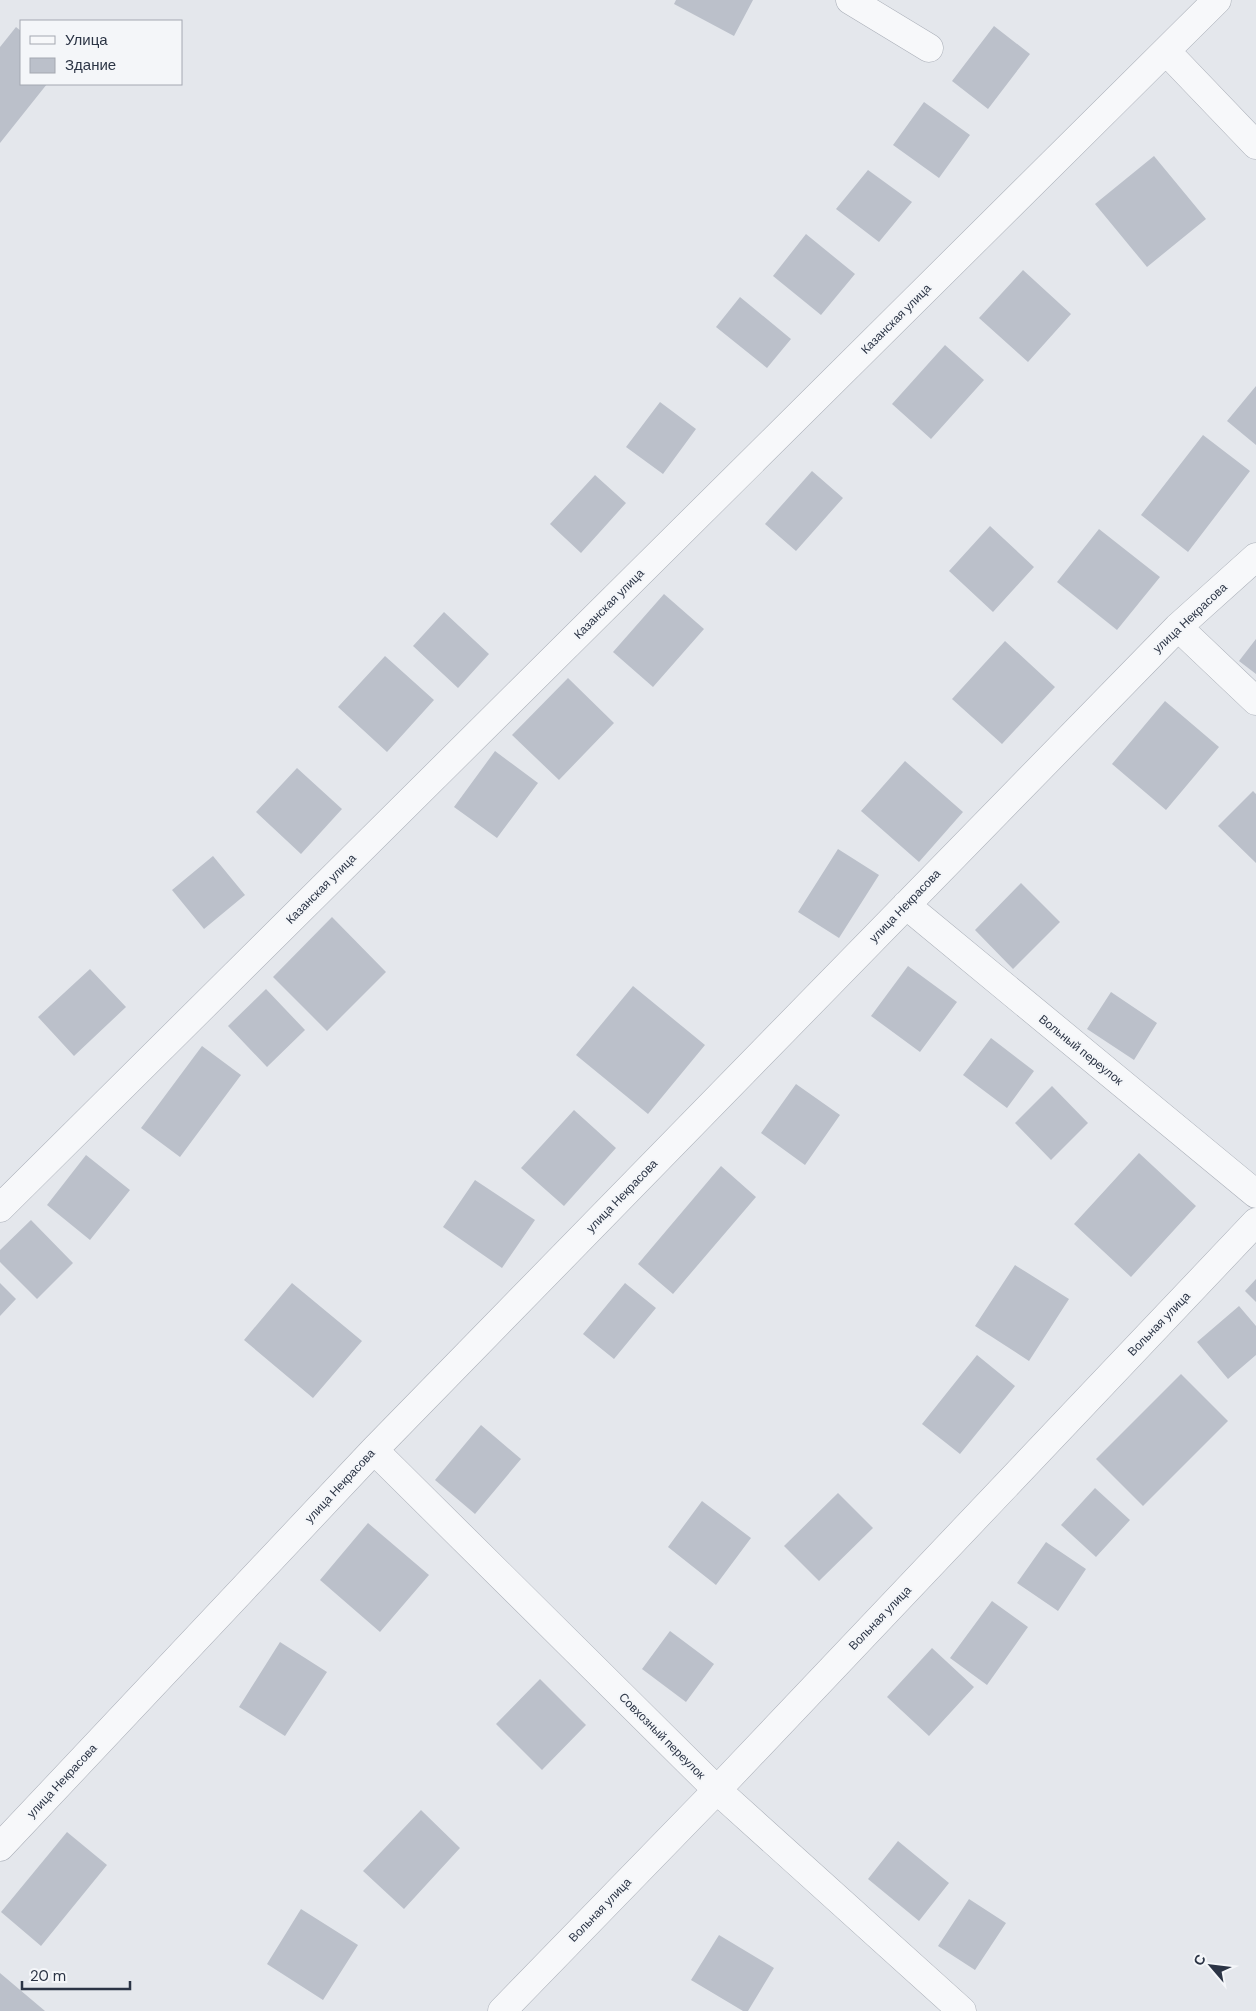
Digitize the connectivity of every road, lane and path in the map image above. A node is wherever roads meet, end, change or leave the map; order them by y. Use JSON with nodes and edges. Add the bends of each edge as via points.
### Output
{"nodes":[{"id":1,"x":850,"y":0,"type":"edge"},
{"id":2,"x":1218,"y":0,"type":"edge"},
{"id":3,"x":929,"y":48,"type":"dead end"},
{"id":4,"x":1166,"y":51,"type":"junction"},
{"id":5,"x":1256,"y":145,"type":"edge"},
{"id":6,"x":1256,"y":557,"type":"edge"},
{"id":7,"x":1178,"y":627,"type":"junction"},
{"id":8,"x":1256,"y":701,"type":"edge"},
{"id":9,"x":906,"y":906,"type":"junction"},
{"id":10,"x":1256,"y":1194,"type":"edge"},
{"id":11,"x":0,"y":1208,"type":"edge"},
{"id":12,"x":1256,"y":1222,"type":"edge"},
{"id":13,"x":374,"y":1450,"type":"junction"},
{"id":14,"x":716,"y":1790,"type":"junction"},
{"id":15,"x":0,"y":1847,"type":"edge"},
{"id":16,"x":502,"y":2011,"type":"edge"},
{"id":17,"x":962,"y":2011,"type":"edge"}],
"edges":[{"from":1,"to":3,"type":"street"},
{"from":2,"to":4,"type":"street","name":"Казанская улица"},
{"from":4,"to":5,"type":"street"},
{"from":4,"to":11,"type":"street","name":"Казанская улица"},
{"from":6,"to":7,"type":"street","name":"улица Некрасова"},
{"from":7,"to":8,"type":"street"},
{"from":7,"to":9,"type":"street","name":"улица Некрасова"},
{"from":9,"to":10,"type":"street","name":"Вольный переулок"},
{"from":9,"to":13,"type":"street","name":"улица Некрасова"},
{"from":12,"to":14,"type":"street","name":"Вольная улица"},
{"from":13,"to":14,"type":"street","name":"Совхозный переулок"},
{"from":13,"to":15,"type":"street","name":"улица Некрасова"},
{"from":14,"to":16,"type":"street","name":"Вольная улица"},
{"from":14,"to":17,"type":"street","name":"Совхозный переулок"}]}
